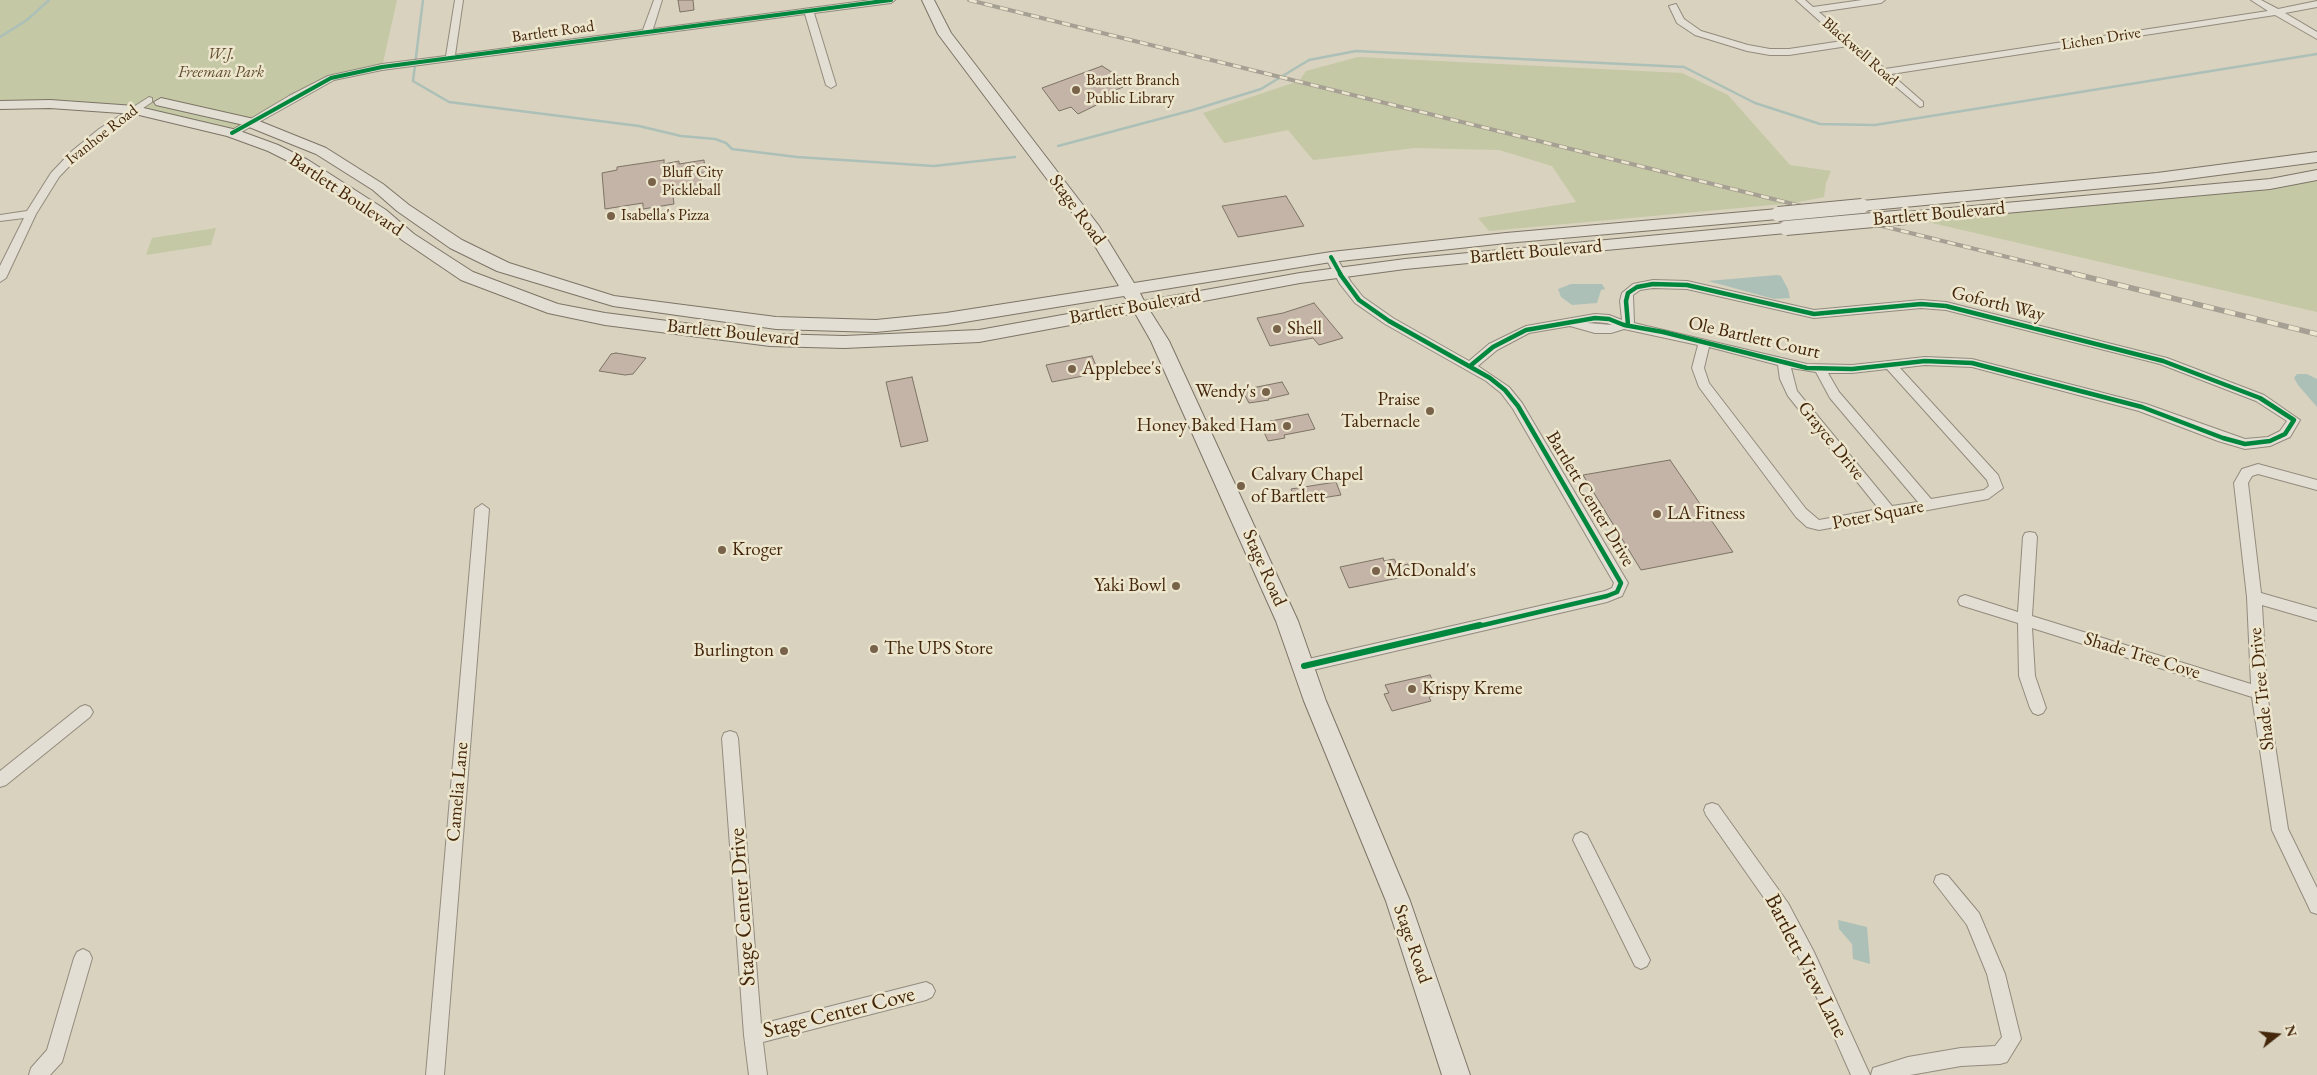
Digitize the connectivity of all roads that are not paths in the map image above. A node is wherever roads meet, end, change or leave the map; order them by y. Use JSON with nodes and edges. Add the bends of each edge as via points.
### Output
{"nodes":[{"id":1,"x":459,"y":0,"type":"edge"},
{"id":2,"x":658,"y":0,"type":"edge"},
{"id":3,"x":891,"y":0,"type":"edge"},
{"id":4,"x":928,"y":0,"type":"edge"},
{"id":5,"x":1800,"y":0,"type":"edge"},
{"id":6,"x":1880,"y":0,"type":"edge"},
{"id":7,"x":2255,"y":0,"type":"edge"},
{"id":8,"x":2317,"y":4,"type":"edge"},
{"id":9,"x":1673,"y":6,"type":"dead end"},
{"id":10,"x":1811,"y":10,"type":"junction"},
{"id":11,"x":810,"y":12,"type":"junction"},
{"id":12,"x":2277,"y":12,"type":"junction"},
{"id":13,"x":647,"y":32,"type":"junction"},
{"id":14,"x":2317,"y":36,"type":"edge"},
{"id":15,"x":1850,"y":44,"type":"junction"},
{"id":16,"x":450,"y":58,"type":"junction"},
{"id":17,"x":1884,"y":72,"type":"junction"},
{"id":18,"x":831,"y":85,"type":"dead end"},
{"id":19,"x":0,"y":92,"type":"edge"},
{"id":20,"x":149,"y":100,"type":"junction"},
{"id":21,"x":1920,"y":104,"type":"dead end"},
{"id":22,"x":0,"y":105,"type":"edge"},
{"id":23,"x":135,"y":110,"type":"junction"},
{"id":24,"x":249,"y":122,"type":"junction"},
{"id":25,"x":232,"y":133,"type":"junction"},
{"id":26,"x":321,"y":151,"type":"junction"},
{"id":27,"x":2317,"y":157,"type":"edge"},
{"id":28,"x":303,"y":163,"type":"junction"},
{"id":29,"x":2317,"y":175,"type":"edge"},
{"id":30,"x":31,"y":214,"type":"junction"},
{"id":31,"x":0,"y":218,"type":"edge"},
{"id":32,"x":1782,"y":221,"type":"junction"},
{"id":33,"x":428,"y":225,"type":"junction"},
{"id":34,"x":408,"y":237,"type":"junction"},
{"id":35,"x":1331,"y":257,"type":"junction"},
{"id":36,"x":1338,"y":273,"type":"junction"},
{"id":37,"x":0,"y":278,"type":"edge"},
{"id":38,"x":1130,"y":289,"type":"junction"},
{"id":39,"x":1139,"y":306,"type":"junction"},
{"id":40,"x":1626,"y":325,"type":"junction"},
{"id":41,"x":1704,"y":343,"type":"junction"},
{"id":42,"x":1784,"y":364,"type":"junction"},
{"id":43,"x":1890,"y":365,"type":"junction"},
{"id":44,"x":1470,"y":366,"type":"junction"},
{"id":45,"x":1820,"y":369,"type":"junction"},
{"id":46,"x":2294,"y":420,"type":"joint"},
{"id":47,"x":2317,"y":485,"type":"edge"},
{"id":48,"x":1929,"y":506,"type":"junction"},
{"id":49,"x":482,"y":509,"type":"dead end"},
{"id":50,"x":1890,"y":513,"type":"junction"},
{"id":51,"x":2030,"y":537,"type":"dead end"},
{"id":52,"x":2254,"y":597,"type":"junction"},
{"id":53,"x":1965,"y":601,"type":"dead end"},
{"id":54,"x":2317,"y":615,"type":"edge"},
{"id":55,"x":2025,"y":620,"type":"junction"},
{"id":56,"x":1304,"y":666,"type":"junction"},
{"id":57,"x":2259,"y":693,"type":"junction"},
{"id":58,"x":2038,"y":708,"type":"dead end"},
{"id":59,"x":85,"y":712,"type":"dead end"},
{"id":60,"x":730,"y":738,"type":"dead end"},
{"id":61,"x":0,"y":780,"type":"edge"},
{"id":62,"x":1712,"y":810,"type":"dead end"},
{"id":63,"x":1582,"y":840,"type":"dead end"},
{"id":64,"x":1942,"y":882,"type":"dead end"},
{"id":65,"x":2317,"y":906,"type":"edge"},
{"id":66,"x":83,"y":958,"type":"dead end"},
{"id":67,"x":1641,"y":960,"type":"dead end"},
{"id":68,"x":926,"y":991,"type":"dead end"},
{"id":69,"x":753,"y":1035,"type":"junction"},
{"id":70,"x":38,"y":1075,"type":"edge"},
{"id":71,"x":435,"y":1075,"type":"edge"},
{"id":72,"x":758,"y":1075,"type":"edge"},
{"id":73,"x":1456,"y":1075,"type":"edge"},
{"id":74,"x":1861,"y":1075,"type":"edge"},
{"id":75,"x":1880,"y":1075,"type":"edge"}],
"edges":[{"from":1,"to":16,"type":"street"},
{"from":2,"to":13,"type":"street"},
{"from":3,"to":11,"type":"street","name":"Bartlett Road"},
{"from":4,"to":38,"type":"main road","name":"Stage Road","via":[[945,34],[1093,228]]},
{"from":5,"to":10,"type":"street","name":"Blackwell Road"},
{"from":6,"to":10,"type":"street"},
{"from":7,"to":12,"type":"street"},
{"from":8,"to":12,"type":"street","name":"Lichen Drive"},
{"from":9,"to":15,"type":"street","via":[[1680,21],[1698,33],[1747,48],[1789,52]]},
{"from":10,"to":15,"type":"street","name":"Blackwell Road"},
{"from":11,"to":13,"type":"street","name":"Bartlett Road"},
{"from":11,"to":18,"type":"street"},
{"from":12,"to":14,"type":"street"},
{"from":12,"to":17,"type":"street","name":"Lichen Drive"},
{"from":13,"to":16,"type":"street","name":"Bartlett Road"},
{"from":15,"to":17,"type":"street","name":"Blackwell Road"},
{"from":16,"to":24,"type":"street","name":"Bartlett Road","via":[[331,78]]},
{"from":17,"to":21,"type":"street","name":"Blackwell Road"},
{"from":19,"to":20,"type":"main road","name":"Bartlett Boulevard","via":[[87,94]]},
{"from":20,"to":23,"type":"street","name":"Ivanhoe Road"},
{"from":20,"to":24,"type":"main road","name":"Bartlett Boulevard"},
{"from":22,"to":23,"type":"main road","name":"Bartlett Boulevard","via":[[50,104]]},
{"from":23,"to":25,"type":"main road","name":"Bartlett Boulevard"},
{"from":23,"to":30,"type":"street","name":"Ivanhoe Road","via":[[103,131],[64,164],[45,188]]},
{"from":24,"to":25,"type":"street","name":"Bartlett Road"},
{"from":24,"to":26,"type":"main road","name":"Bartlett Boulevard"},
{"from":25,"to":28,"type":"main road","name":"Bartlett Boulevard"},
{"from":26,"to":28,"type":"main road"},
{"from":26,"to":33,"type":"main road","name":"Bartlett Boulevard","via":[[378,187]]},
{"from":27,"to":32,"type":"main road","name":"Bartlett Boulevard","bridge":true,"via":[[2157,178],[1862,206]]},
{"from":28,"to":34,"type":"main road","name":"Bartlett Boulevard","via":[[380,213]]},
{"from":29,"to":32,"type":"main road","name":"Bartlett Boulevard","bridge":true,"via":[[2270,184],[1906,217]]},
{"from":30,"to":31,"type":"street"},
{"from":30,"to":37,"type":"street","name":"Ivanhoe Road"},
{"from":32,"to":35,"type":"main road","name":"Bartlett Boulevard","via":[[1506,238]]},
{"from":32,"to":36,"type":"main road","name":"Bartlett Boulevard"},
{"from":33,"to":34,"type":"main road"},
{"from":33,"to":38,"type":"main road","name":"Bartlett Boulevard","via":[[456,244],[503,267],[613,301],[776,323],[876,326],[937,320]]},
{"from":34,"to":39,"type":"main road","name":"Bartlett Boulevard","via":[[467,276],[554,309],[770,340],[844,342],[978,336]]},
{"from":35,"to":36,"type":"street","name":"Bartlett Center Drive"},
{"from":35,"to":38,"type":"main road","name":"Bartlett Boulevard"},
{"from":36,"to":39,"type":"main road","name":"Bartlett Boulevard"},
{"from":36,"to":44,"type":"street","name":"Bartlett Center Drive","via":[[1364,304],[1388,321]]},
{"from":38,"to":39,"type":"main road","name":"Stage Road"},
{"from":39,"to":56,"type":"main road","name":"Stage Road","via":[[1160,340],[1219,468]]},
{"from":40,"to":41,"type":"street","name":"Ole Bartlett Court"},
{"from":40,"to":44,"type":"street","name":"Ole Bartlett Court","via":[[1595,329],[1570,323],[1538,328],[1519,333],[1493,347]]},
{"from":40,"to":46,"type":"street","name":"Goforth Way","via":[[1628,293],[1637,287],[1653,284],[1687,285],[1814,314],[1921,304],[1946,306],[2163,361],[2260,398]]},
{"from":41,"to":42,"type":"street","name":"Ole Bartlett Court"},
{"from":41,"to":50,"type":"street","name":"Poter Square","via":[[1698,368],[1703,384],[1807,520],[1826,526]]},
{"from":42,"to":45,"type":"street","name":"Ole Bartlett Court"},
{"from":42,"to":50,"type":"street","name":"Grayce Drive","via":[[1792,393]]},
{"from":43,"to":45,"type":"street","name":"Ole Bartlett Court"},
{"from":43,"to":46,"type":"street","name":"Ole Bartlett Court","via":[[1939,361],[1982,365],[2142,407],[2245,444],[2270,441],[2286,434]]},
{"from":43,"to":48,"type":"street","name":"Poter Square","via":[[1996,485],[1994,492],[1988,494]]},
{"from":44,"to":56,"type":"street","name":"Bartlett Center Drive","via":[[1496,383],[1518,406],[1620,578],[1621,587],[1607,596]]},
{"from":45,"to":48,"type":"street","name":"Grayce Drive","via":[[1834,395]]},
{"from":47,"to":52,"type":"street","name":"Shade Tree Drive","via":[[2253,469],[2242,477]]},
{"from":48,"to":50,"type":"street","name":"Poter Square"},
{"from":49,"to":71,"type":"street","name":"Camelia Lane"},
{"from":51,"to":55,"type":"street"},
{"from":52,"to":54,"type":"street"},
{"from":52,"to":57,"type":"street","name":"Shade Tree Drive"},
{"from":53,"to":55,"type":"street","name":"Shade Tree Cove"},
{"from":55,"to":57,"type":"street","name":"Shade Tree Cove"},
{"from":55,"to":58,"type":"street","via":[[2027,676]]},
{"from":56,"to":73,"type":"main road","name":"Stage Road","via":[[1398,900]]},
{"from":57,"to":65,"type":"street","name":"Shade Tree Drive","via":[[2280,830]]},
{"from":59,"to":61,"type":"street"},
{"from":60,"to":69,"type":"street","name":"Stage Center Drive"},
{"from":62,"to":74,"type":"street","name":"Bartlett View Lane","via":[[1782,909]]},
{"from":63,"to":67,"type":"street"},
{"from":64,"to":75,"type":"street","via":[[1973,919],[1996,974],[2012,1039],[2000,1055],[1943,1060]]},
{"from":66,"to":70,"type":"street","via":[[55,1054]]},
{"from":68,"to":69,"type":"street","name":"Stage Center Cove"},
{"from":69,"to":72,"type":"street","name":"Stage Center Drive"}]}
